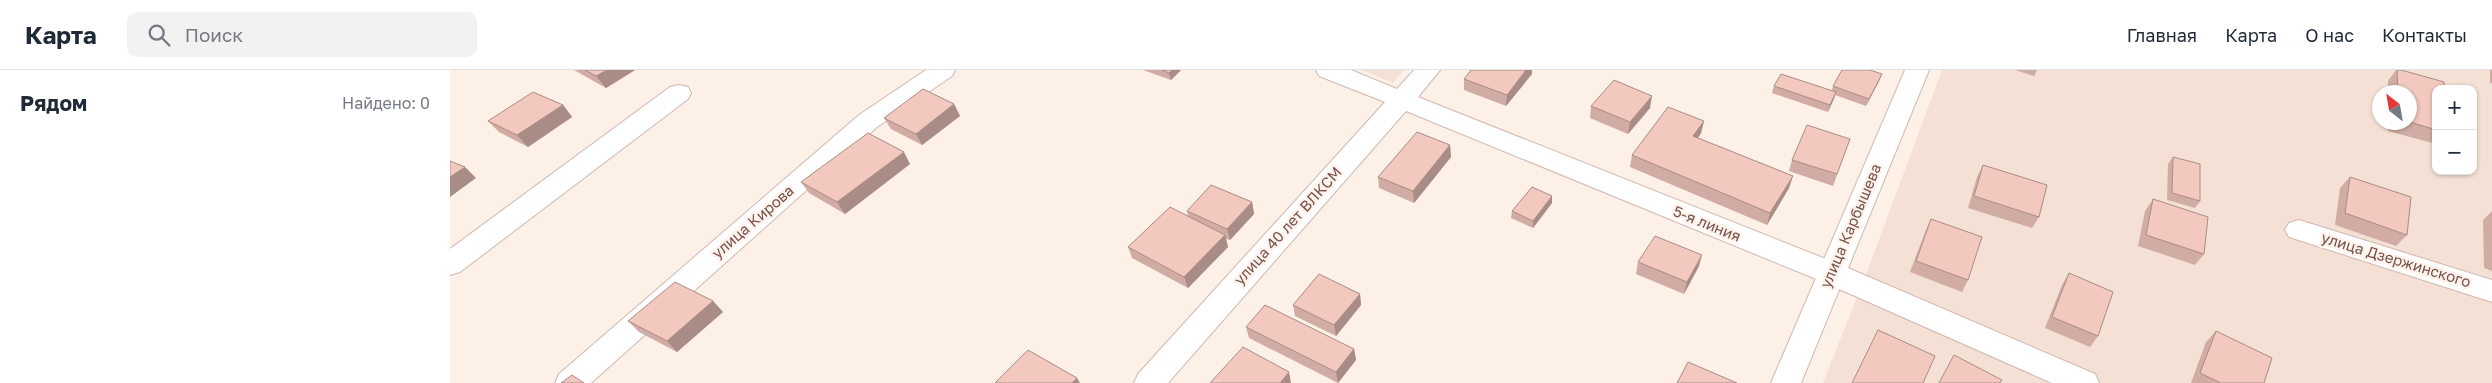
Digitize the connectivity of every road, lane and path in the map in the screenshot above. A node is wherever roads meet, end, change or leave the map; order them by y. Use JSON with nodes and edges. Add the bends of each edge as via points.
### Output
{"nodes":[{"id":1,"x":943,"y":70,"type":"edge"},
{"id":2,"x":1328,"y":70,"type":"edge"},
{"id":3,"x":1428,"y":70,"type":"edge"},
{"id":4,"x":1917,"y":70,"type":"edge"},
{"id":5,"x":679,"y":93,"type":"dead end"},
{"id":6,"x":1400,"y":101,"type":"junction"},
{"id":7,"x":2299,"y":230,"type":"dead end"},
{"id":8,"x":450,"y":264,"type":"edge"},
{"id":9,"x":1831,"y":274,"type":"junction"},
{"id":10,"x":2492,"y":291,"type":"edge"},
{"id":11,"x":570,"y":383,"type":"edge"},
{"id":12,"x":1149,"y":383,"type":"edge"},
{"id":13,"x":1786,"y":383,"type":"edge"},
{"id":14,"x":2084,"y":383,"type":"edge"}],
"edges":[{"from":1,"to":11,"type":"street","name":"улица Кирова","via":[[868,121]]},
{"from":2,"to":6,"type":"street","name":"5-я линия"},
{"from":3,"to":6,"type":"street","name":"улица 40 лет ВЛКСМ"},
{"from":4,"to":9,"type":"street","name":"улица Карбышева"},
{"from":5,"to":8,"type":"street"},
{"from":6,"to":9,"type":"street","name":"5-я линия"},
{"from":6,"to":12,"type":"street","name":"улица 40 лет ВЛКСМ"},
{"from":7,"to":10,"type":"street","name":"улица Дзержинского"},
{"from":9,"to":13,"type":"street","name":"улица Карбышева"},
{"from":9,"to":14,"type":"street","name":"5-я линия"}]}
